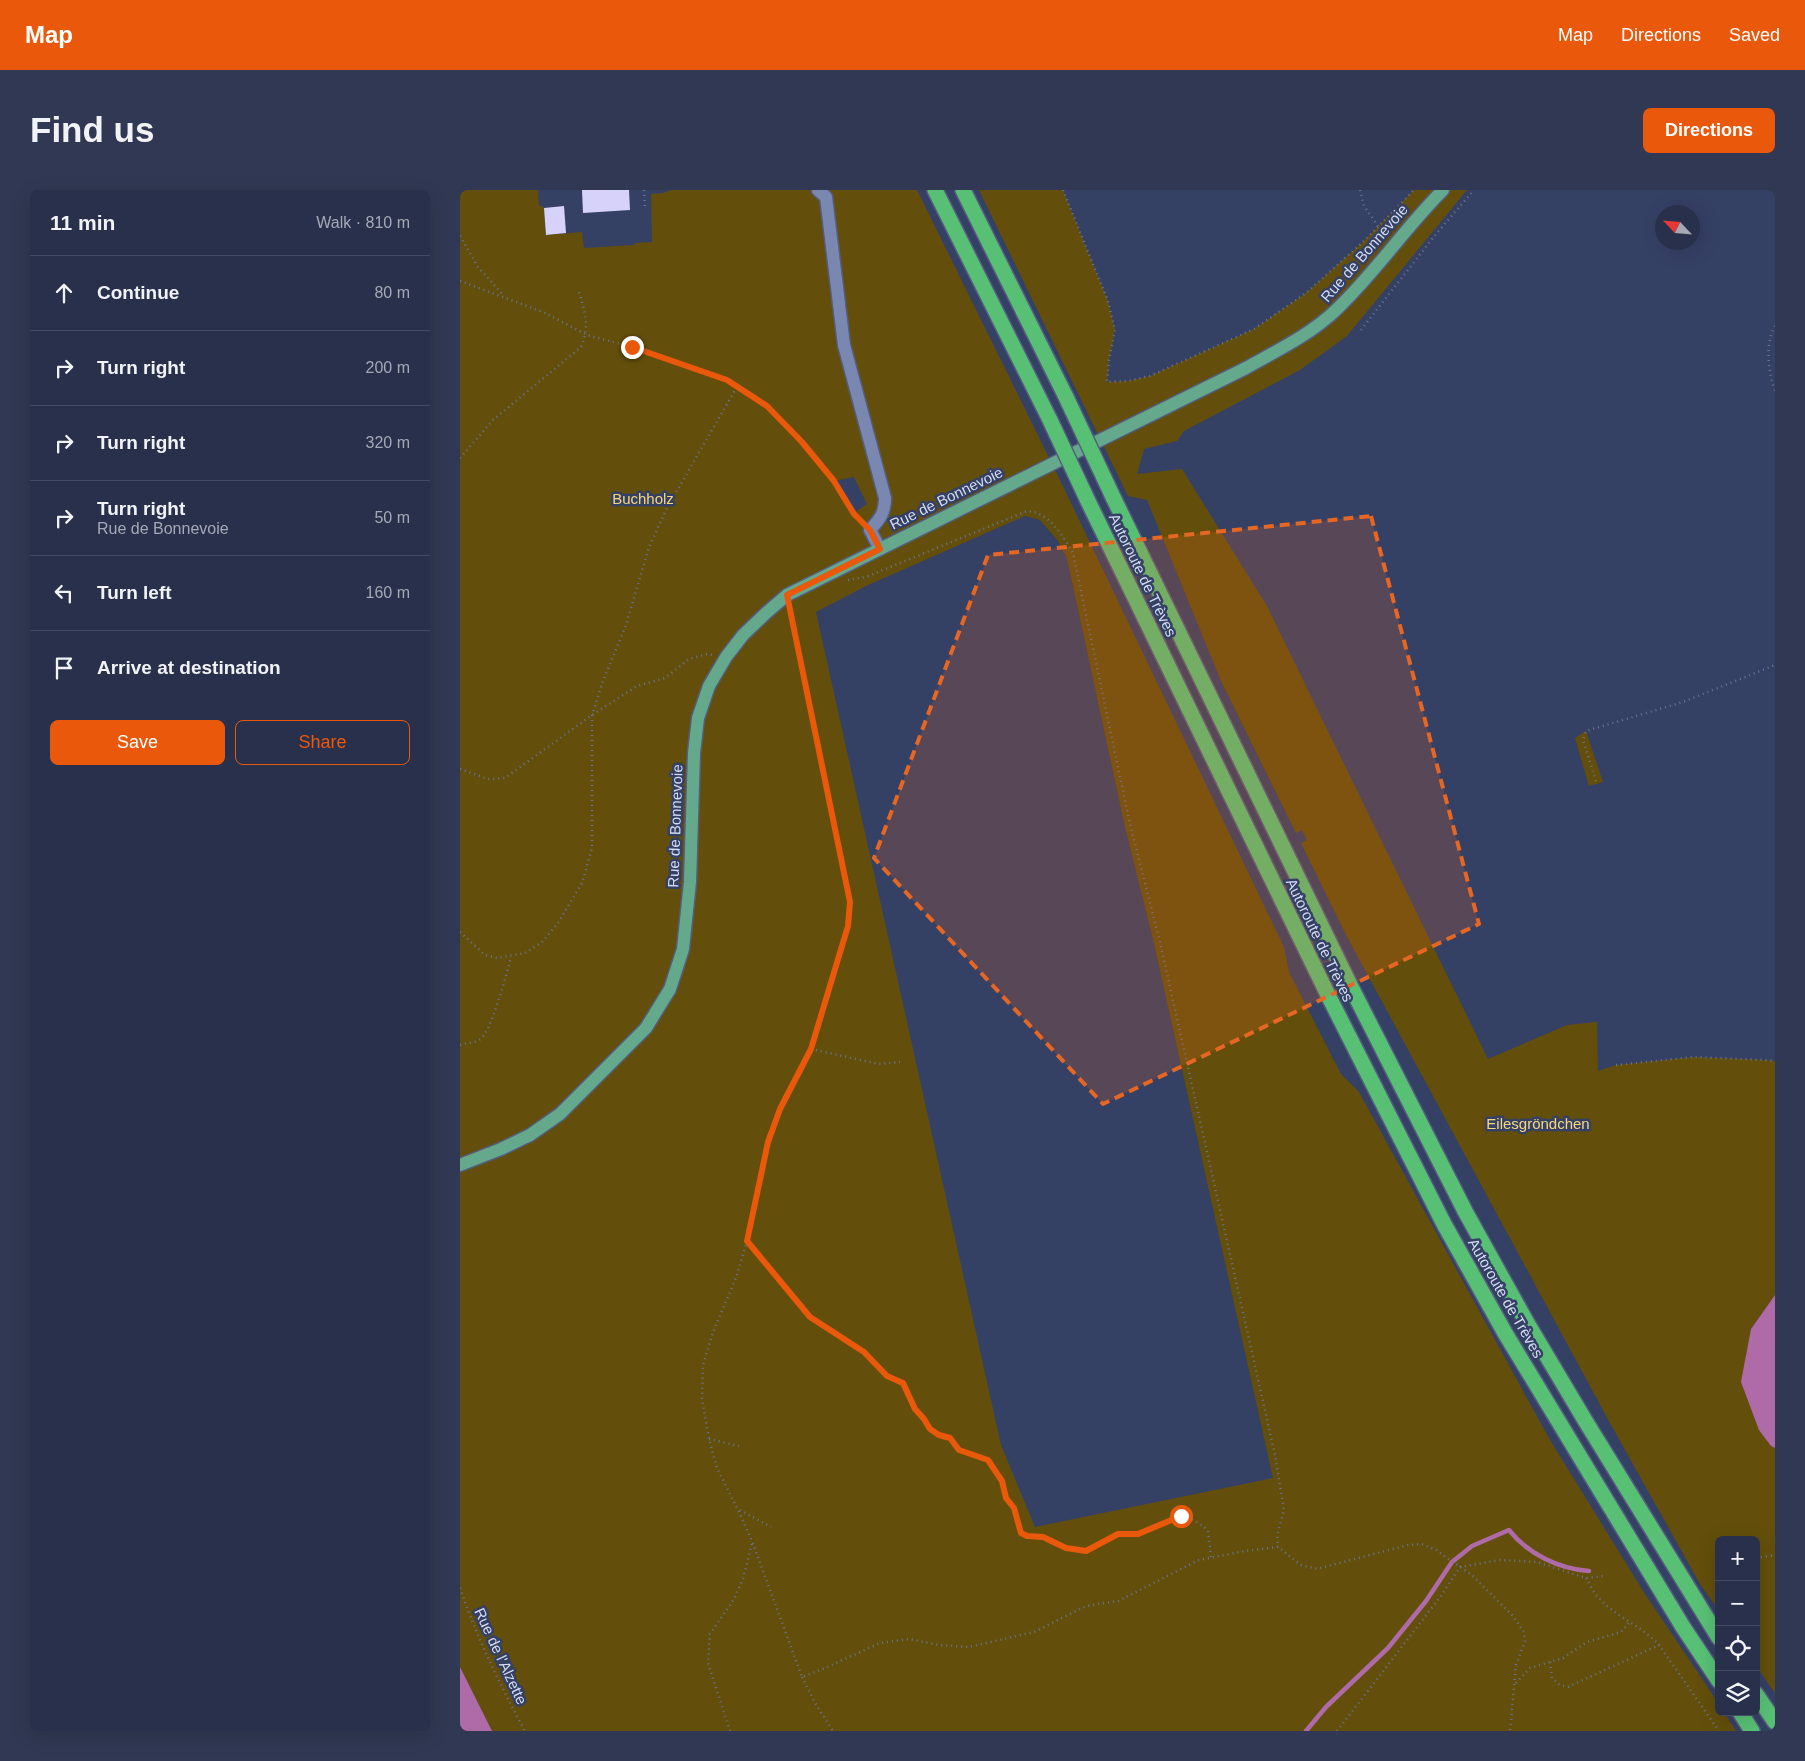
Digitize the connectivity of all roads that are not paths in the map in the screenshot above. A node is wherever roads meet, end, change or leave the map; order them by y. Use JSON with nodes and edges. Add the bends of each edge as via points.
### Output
{"nodes":[{"id":1,"x":818,"y":190,"type":"edge"},
{"id":2,"x":935,"y":190,"type":"edge"},
{"id":3,"x":963,"y":190,"type":"edge"},
{"id":4,"x":1443,"y":190,"type":"edge"},
{"id":5,"x":880,"y":549,"type":"junction"},
{"id":6,"x":460,"y":1165,"type":"edge"},
{"id":7,"x":1715,"y":1632,"type":"edge"},
{"id":8,"x":1715,"y":1675,"type":"edge"},
{"id":9,"x":1760,"y":1700,"type":"edge"},
{"id":10,"x":1743,"y":1716,"type":"edge"},
{"id":11,"x":1775,"y":1722,"type":"edge"},
{"id":12,"x":1752,"y":1731,"type":"edge"}],
"edges":[{"from":1,"to":5,"type":"lane","via":[[826,196],[844,345],[885,498],[885,510],[870,530]]},
{"from":2,"to":8,"type":"highway","name":"Autoroute de Trèves","bridge":true,"via":[[1050,420],[1323,986],[1444,1224],[1505,1333]]},
{"from":3,"to":7,"type":"highway","name":"Autoroute de Trèves","bridge":true,"via":[[1351,987],[1466,1213],[1586,1422]]},
{"from":4,"to":5,"type":"main road","name":"Rue de Bonnevoie","via":[[1424,208],[1366,279],[1334,312],[1300,338],[1246,368]]},
{"from":5,"to":6,"type":"main road","name":"Rue de Bonnevoie","via":[[787,595],[743,635],[709,686],[698,718],[694,753],[690,882],[684,949],[670,989],[646,1028],[560,1114],[530,1135]]},
{"from":9,"to":11,"type":"highway"},
{"from":10,"to":12,"type":"highway"}]}
